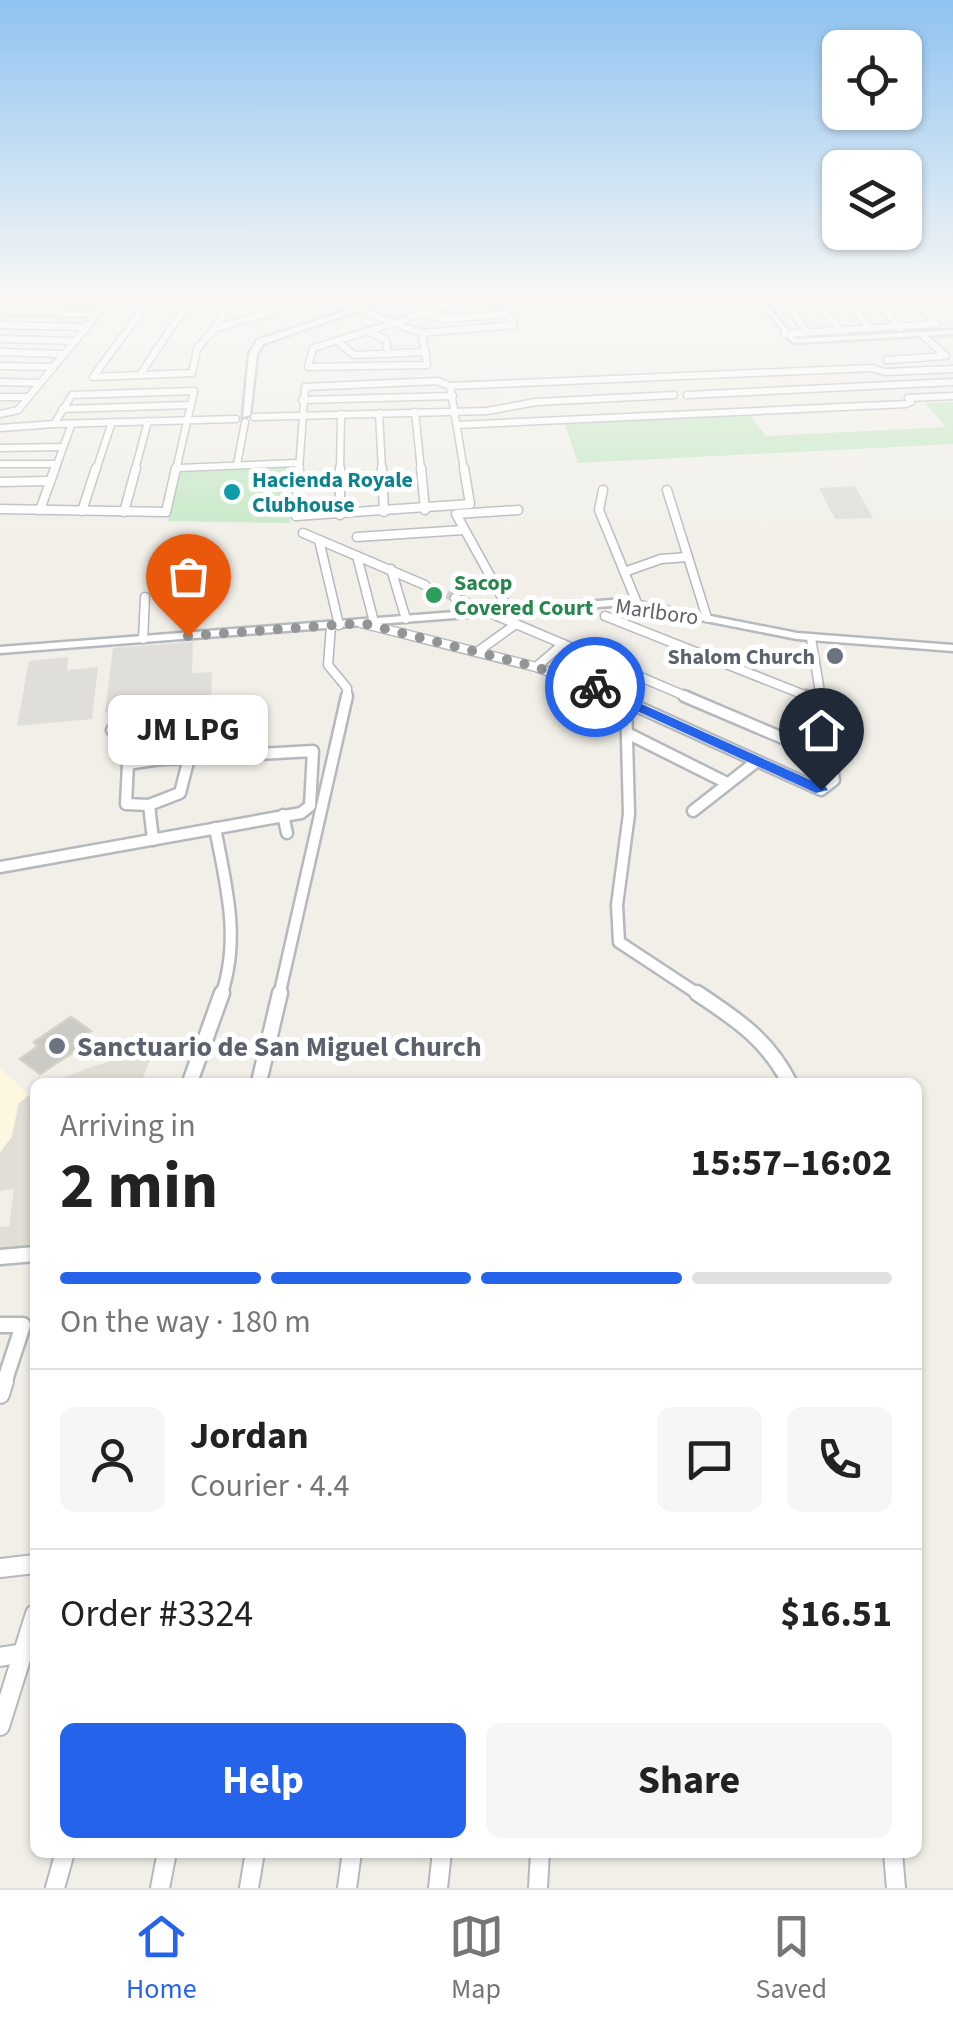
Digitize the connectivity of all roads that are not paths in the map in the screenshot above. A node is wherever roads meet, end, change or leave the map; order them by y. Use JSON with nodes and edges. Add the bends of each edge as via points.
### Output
{"nodes":[{"id":1,"x":40,"y":383,"type":"edge"},
{"id":2,"x":249,"y":383,"type":"edge"},
{"id":3,"x":388,"y":383,"type":"edge"},
{"id":4,"x":444,"y":383,"type":"edge"},
{"id":5,"x":575,"y":383,"type":"edge"},
{"id":6,"x":673,"y":383,"type":"edge"},
{"id":7,"x":932,"y":383,"type":"edge"},
{"id":8,"x":896,"y":385,"type":"junction"},
{"id":9,"x":452,"y":391,"type":"junction"},
{"id":10,"x":680,"y":395,"type":"junction"},
{"id":11,"x":953,"y":396,"type":"edge"},
{"id":12,"x":0,"y":397,"type":"edge"},
{"id":13,"x":26,"y":397,"type":"junction"},
{"id":14,"x":908,"y":398,"type":"junction"},
{"id":15,"x":302,"y":400,"type":"junction"},
{"id":16,"x":190,"y":405,"type":"junction"},
{"id":17,"x":62,"y":409,"type":"junction"},
{"id":18,"x":415,"y":412,"type":"junction"},
{"id":19,"x":456,"y":412,"type":"junction"},
{"id":20,"x":379,"y":413,"type":"junction"},
{"id":21,"x":0,"y":414,"type":"edge"},
{"id":22,"x":341,"y":414,"type":"junction"},
{"id":23,"x":691,"y":414,"type":"junction"},
{"id":24,"x":300,"y":415,"type":"junction"},
{"id":25,"x":245,"y":418,"type":"junction"},
{"id":26,"x":188,"y":420,"type":"junction"},
{"id":27,"x":148,"y":421,"type":"junction"},
{"id":28,"x":112,"y":422,"type":"junction"},
{"id":29,"x":72,"y":423,"type":"junction"},
{"id":30,"x":54,"y":424,"type":"junction"},
{"id":31,"x":457,"y":425,"type":"junction"},
{"id":32,"x":0,"y":428,"type":"edge"},
{"id":33,"x":63,"y":447,"type":"junction"},
{"id":34,"x":0,"y":448,"type":"edge"},
{"id":35,"x":0,"y":464,"type":"edge"},
{"id":36,"x":56,"y":464,"type":"junction"},
{"id":37,"x":297,"y":464,"type":"junction"},
{"id":38,"x":237,"y":466,"type":"junction"},
{"id":39,"x":178,"y":468,"type":"junction"},
{"id":40,"x":48,"y":481,"type":"junction"},
{"id":41,"x":0,"y":482,"type":"edge"},
{"id":42,"x":602,"y":490,"type":"dead end"},
{"id":43,"x":667,"y":490,"type":"dead end"},
{"id":44,"x":0,"y":509,"type":"edge"},
{"id":45,"x":40,"y":510,"type":"junction"},
{"id":46,"x":82,"y":510,"type":"junction"},
{"id":47,"x":426,"y":510,"type":"junction"},
{"id":48,"x":518,"y":510,"type":"dead end"},
{"id":49,"x":124,"y":512,"type":"junction"},
{"id":50,"x":384,"y":512,"type":"junction"},
{"id":51,"x":340,"y":514,"type":"junction"},
{"id":52,"x":464,"y":530,"type":"junction"},
{"id":53,"x":304,"y":533,"type":"dead end"},
{"id":54,"x":357,"y":537,"type":"dead end"},
{"id":55,"x":319,"y":540,"type":"junction"},
{"id":56,"x":357,"y":556,"type":"junction"},
{"id":57,"x":688,"y":557,"type":"junction"},
{"id":58,"x":391,"y":569,"type":"junction"},
{"id":59,"x":627,"y":570,"type":"junction"},
{"id":60,"x":425,"y":584,"type":"tunnel mouth"},
{"id":61,"x":144,"y":597,"type":"dead end"},
{"id":62,"x":454,"y":598,"type":"tunnel mouth"},
{"id":63,"x":637,"y":604,"type":"junction"},
{"id":64,"x":509,"y":610,"type":"junction"},
{"id":65,"x":485,"y":612,"type":"junction"},
{"id":66,"x":605,"y":616,"type":"dead end"},
{"id":67,"x":707,"y":618,"type":"junction"},
{"id":68,"x":406,"y":619,"type":"junction"},
{"id":69,"x":368,"y":622,"type":"junction"},
{"id":70,"x":516,"y":624,"type":"junction"},
{"id":71,"x":335,"y":625,"type":"junction"},
{"id":72,"x":811,"y":638,"type":"junction"},
{"id":73,"x":143,"y":639,"type":"junction"},
{"id":74,"x":563,"y":644,"type":"junction"},
{"id":75,"x":953,"y":648,"type":"edge"},
{"id":76,"x":0,"y":650,"type":"edge"},
{"id":77,"x":476,"y":652,"type":"junction"},
{"id":78,"x":536,"y":667,"type":"junction"},
{"id":79,"x":626,"y":700,"type":"junction"},
{"id":80,"x":821,"y":702,"type":"junction"},
{"id":81,"x":112,"y":730,"type":"dead end"},
{"id":82,"x":627,"y":734,"type":"junction"},
{"id":83,"x":160,"y":758,"type":"junction"},
{"id":84,"x":189,"y":758,"type":"junction"},
{"id":85,"x":832,"y":759,"type":"junction"},
{"id":86,"x":757,"y":761,"type":"junction"},
{"id":87,"x":727,"y":783,"type":"junction"},
{"id":88,"x":149,"y":804,"type":"junction"},
{"id":89,"x":693,"y":811,"type":"dead end"},
{"id":90,"x":283,"y":816,"type":"junction"},
{"id":91,"x":215,"y":828,"type":"junction"},
{"id":92,"x":287,"y":833,"type":"dead end"},
{"id":93,"x":153,"y":840,"type":"junction"},
{"id":94,"x":0,"y":867,"type":"edge"},
{"id":95,"x":191,"y":1078,"type":"edge"},
{"id":96,"x":260,"y":1078,"type":"edge"},
{"id":97,"x":787,"y":1078,"type":"edge"},
{"id":98,"x":30,"y":1254,"type":"edge"},
{"id":99,"x":0,"y":1257,"type":"edge"},
{"id":100,"x":0,"y":1326,"type":"edge"},
{"id":101,"x":0,"y":1394,"type":"edge"},
{"id":102,"x":30,"y":1565,"type":"edge"},
{"id":103,"x":0,"y":1568,"type":"edge"},
{"id":104,"x":30,"y":1630,"type":"edge"},
{"id":105,"x":23,"y":1653,"type":"junction"},
{"id":106,"x":0,"y":1657,"type":"edge"},
{"id":107,"x":0,"y":1726,"type":"edge"},
{"id":108,"x":64,"y":1858,"type":"edge"},
{"id":109,"x":167,"y":1858,"type":"edge"},
{"id":110,"x":255,"y":1858,"type":"edge"},
{"id":111,"x":351,"y":1858,"type":"edge"},
{"id":112,"x":441,"y":1858,"type":"edge"},
{"id":113,"x":540,"y":1858,"type":"edge"},
{"id":114,"x":894,"y":1858,"type":"edge"},
{"id":115,"x":56,"y":1888,"type":"edge"},
{"id":116,"x":160,"y":1888,"type":"edge"},
{"id":117,"x":249,"y":1888,"type":"edge"},
{"id":118,"x":347,"y":1888,"type":"edge"},
{"id":119,"x":438,"y":1888,"type":"edge"},
{"id":120,"x":538,"y":1888,"type":"edge"},
{"id":121,"x":896,"y":1888,"type":"edge"}],
"edges":[{"from":1,"to":13,"type":"street"},
{"from":2,"to":25,"type":"street"},
{"from":3,"to":15,"type":"street","via":[[313,386],[305,388]]},
{"from":4,"to":9,"type":"street"},
{"from":5,"to":9,"type":"street"},
{"from":6,"to":10,"type":"street"},
{"from":7,"to":8,"type":"street"},
{"from":8,"to":10,"type":"street"},
{"from":8,"to":14,"type":"street"},
{"from":9,"to":15,"type":"street"},
{"from":9,"to":19,"type":"street"},
{"from":10,"to":19,"type":"street"},
{"from":10,"to":23,"type":"street"},
{"from":11,"to":14,"type":"street"},
{"from":12,"to":13,"type":"street"},
{"from":13,"to":21,"type":"street","via":[[18,410]]},
{"from":14,"to":23,"type":"street","via":[[906,404]]},
{"from":15,"to":24,"type":"street"},
{"from":16,"to":17,"type":"street"},
{"from":16,"to":17,"type":"street","via":[[190,390],[72,395]]},
{"from":16,"to":26,"type":"street"},
{"from":17,"to":30,"type":"street"},
{"from":18,"to":19,"type":"street"},
{"from":18,"to":20,"type":"street"},
{"from":18,"to":47,"type":"street"},
{"from":19,"to":31,"type":"street"},
{"from":20,"to":22,"type":"street"},
{"from":20,"to":50,"type":"street"},
{"from":22,"to":24,"type":"street"},
{"from":22,"to":51,"type":"street"},
{"from":23,"to":31,"type":"street"},
{"from":24,"to":25,"type":"street"},
{"from":24,"to":37,"type":"street"},
{"from":25,"to":26,"type":"street"},
{"from":25,"to":38,"type":"street"},
{"from":26,"to":27,"type":"street"},
{"from":26,"to":39,"type":"street"},
{"from":27,"to":28,"type":"street"},
{"from":27,"to":49,"type":"street"},
{"from":28,"to":29,"type":"street"},
{"from":28,"to":46,"type":"street"},
{"from":29,"to":30,"type":"street"},
{"from":29,"to":33,"type":"street"},
{"from":30,"to":32,"type":"street"},
{"from":31,"to":47,"type":"street","via":[[470,504]]},
{"from":33,"to":34,"type":"street"},
{"from":33,"to":36,"type":"street"},
{"from":35,"to":36,"type":"street"},
{"from":36,"to":40,"type":"street"},
{"from":37,"to":38,"type":"street"},
{"from":37,"to":51,"type":"street","via":[[296,516]]},
{"from":38,"to":39,"type":"street"},
{"from":39,"to":49,"type":"street","via":[[166,512]]},
{"from":40,"to":41,"type":"street"},
{"from":40,"to":45,"type":"street"},
{"from":42,"to":59,"type":"street","via":[[599,510]]},
{"from":43,"to":57,"type":"street"},
{"from":44,"to":45,"type":"street"},
{"from":45,"to":46,"type":"street"},
{"from":46,"to":49,"type":"street"},
{"from":47,"to":50,"type":"street"},
{"from":48,"to":52,"type":"street","via":[[456,514]]},
{"from":50,"to":51,"type":"street"},
{"from":52,"to":54,"type":"street"},
{"from":52,"to":64,"type":"street"},
{"from":53,"to":55,"type":"street"},
{"from":55,"to":56,"type":"street"},
{"from":55,"to":71,"type":"street"},
{"from":56,"to":58,"type":"street"},
{"from":56,"to":69,"type":"street"},
{"from":57,"to":59,"type":"street"},
{"from":57,"to":67,"type":"street"},
{"from":58,"to":60,"type":"street"},
{"from":58,"to":68,"type":"street"},
{"from":59,"to":63,"type":"street"},
{"from":61,"to":73,"type":"street"},
{"from":62,"to":65,"type":"street"},
{"from":63,"to":64,"type":"street","name":"Marlboro"},
{"from":63,"to":67,"type":"street","name":"Marlboro"},
{"from":64,"to":65,"type":"street","name":"Marlboro"},
{"from":65,"to":68,"type":"street","name":"Marlboro"},
{"from":65,"to":70,"type":"street"},
{"from":66,"to":80,"type":"street"},
{"from":67,"to":72,"type":"street","name":"Marlboro"},
{"from":68,"to":69,"type":"street","name":"Marlboro"},
{"from":69,"to":71,"type":"street","name":"Marlboro"},
{"from":69,"to":77,"type":"street"},
{"from":70,"to":74,"type":"street"},
{"from":70,"to":77,"type":"street"},
{"from":71,"to":73,"type":"street","name":"Marlboro"},
{"from":71,"to":96,"type":"street","via":[[328,665],[347,688],[347,710]]},
{"from":72,"to":75,"type":"street","name":"Marlboro"},
{"from":72,"to":80,"type":"street"},
{"from":73,"to":76,"type":"street","name":"Marlboro"},
{"from":74,"to":78,"type":"street"},
{"from":74,"to":85,"type":"street"},
{"from":77,"to":78,"type":"street"},
{"from":78,"to":79,"type":"street"},
{"from":79,"to":82,"type":"street"},
{"from":79,"to":86,"type":"street"},
{"from":80,"to":85,"type":"street"},
{"from":81,"to":83,"type":"street","via":[[160,730]]},
{"from":82,"to":87,"type":"street"},
{"from":82,"to":97,"type":"street","via":[[629,814],[615,920],[619,942],[750,1028],[774,1052]]},
{"from":83,"to":84,"type":"street"},
{"from":83,"to":88,"type":"street","via":[[128,764],[126,804]]},
{"from":84,"to":88,"type":"street","via":[[180,793]]},
{"from":84,"to":90,"type":"street","via":[[316,752],[310,806]]},
{"from":85,"to":86,"type":"street","via":[[834,780],[821,790]]},
{"from":86,"to":87,"type":"street"},
{"from":87,"to":89,"type":"street"},
{"from":88,"to":93,"type":"street"},
{"from":90,"to":91,"type":"street"},
{"from":90,"to":92,"type":"street"},
{"from":91,"to":93,"type":"street"},
{"from":91,"to":95,"type":"street","via":[[233,920],[231,967]]},
{"from":93,"to":94,"type":"street"},
{"from":98,"to":99,"type":"street"},
{"from":100,"to":101,"type":"street","via":[[23,1325]]},
{"from":102,"to":103,"type":"street"},
{"from":104,"to":105,"type":"street"},
{"from":105,"to":106,"type":"street"},
{"from":105,"to":107,"type":"street"},
{"from":108,"to":115,"type":"street"},
{"from":109,"to":116,"type":"street"},
{"from":110,"to":117,"type":"street"},
{"from":111,"to":118,"type":"street"},
{"from":112,"to":119,"type":"street"},
{"from":113,"to":120,"type":"street"},
{"from":114,"to":121,"type":"street"}]}
